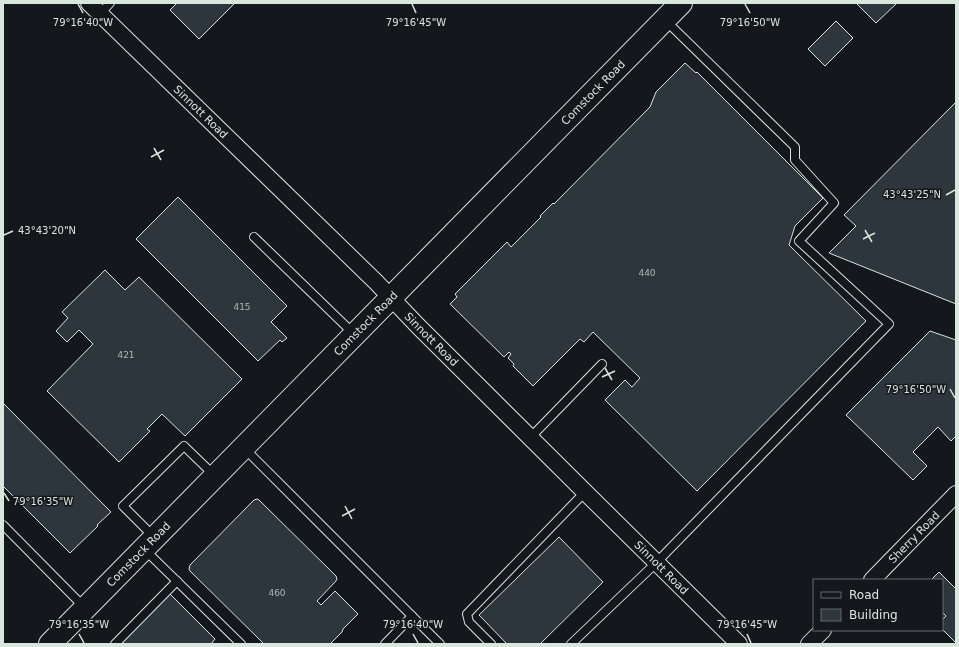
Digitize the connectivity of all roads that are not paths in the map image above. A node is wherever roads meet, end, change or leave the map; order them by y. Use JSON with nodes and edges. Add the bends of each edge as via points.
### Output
{"nodes":[{"id":1,"x":681,"y":3,"type":"edge"},
{"id":2,"x":99,"y":7,"type":"edge"},
{"id":3,"x":665,"y":20,"type":"junction"},
{"id":4,"x":254,"y":237,"type":"dead end"},
{"id":5,"x":391,"y":298,"type":"junction"},
{"id":6,"x":355,"y":334,"type":"junction"},
{"id":7,"x":602,"y":364,"type":"dead end"},
{"id":8,"x":530,"y":438,"type":"junction"},
{"id":9,"x":243,"y":448,"type":"junction"},
{"id":10,"x":215,"y":476,"type":"junction"},
{"id":11,"x":585,"y":492,"type":"junction"},
{"id":12,"x":956,"y":494,"type":"edge"},
{"id":13,"x":3,"y":525,"type":"edge"},
{"id":14,"x":149,"y":543,"type":"junction"},
{"id":15,"x":656,"y":563,"type":"junction"},
{"id":16,"x":873,"y":579,"type":"edge"},
{"id":17,"x":177,"y":581,"type":"junction"},
{"id":18,"x":85,"y":608,"type":"junction"},
{"id":19,"x":412,"y":616,"type":"junction"},
{"id":20,"x":822,"y":631,"type":"edge"},
{"id":21,"x":50,"y":644,"type":"edge"},
{"id":22,"x":115,"y":644,"type":"edge"},
{"id":23,"x":241,"y":644,"type":"edge"},
{"id":24,"x":385,"y":644,"type":"edge"},
{"id":25,"x":440,"y":644,"type":"edge"},
{"id":26,"x":491,"y":644,"type":"edge"},
{"id":27,"x":571,"y":644,"type":"edge"},
{"id":28,"x":739,"y":644,"type":"edge"},
{"id":29,"x":809,"y":644,"type":"edge"}],
"edges":[{"from":1,"to":3,"type":"street","name":"Comstock Road"},
{"from":2,"to":5,"type":"street","name":"Sinnott Road"},
{"from":3,"to":5,"type":"street","name":"Comstock Road"},
{"from":3,"to":15,"type":"lane","via":[[795,147],[795,160],[834,203],[799,241],[889,324]]},
{"from":4,"to":6,"type":"lane"},
{"from":5,"to":6,"type":"street","name":"Comstock Road"},
{"from":5,"to":8,"type":"street","name":"Sinnott Road"},
{"from":6,"to":9,"type":"street","name":"Comstock Road"},
{"from":7,"to":8,"type":"lane"},
{"from":8,"to":11,"type":"street","name":"Sinnott Road"},
{"from":9,"to":10,"type":"street","name":"Comstock Road"},
{"from":9,"to":19,"type":"lane"},
{"from":10,"to":14,"type":"street","name":"Comstock Road"},
{"from":10,"to":14,"type":"lane","via":[[184,446],[123,506]]},
{"from":11,"to":15,"type":"street","name":"Sinnott Road"},
{"from":11,"to":26,"type":"lane","via":[[467,614],[469,622]]},
{"from":12,"to":16,"type":"street","name":"Sherry Road"},
{"from":13,"to":18,"type":"lane"},
{"from":14,"to":17,"type":"lane"},
{"from":14,"to":18,"type":"street","name":"Comstock Road"},
{"from":15,"to":27,"type":"lane"},
{"from":15,"to":28,"type":"street","name":"Sinnott Road"},
{"from":17,"to":22,"type":"lane"},
{"from":17,"to":23,"type":"lane"},
{"from":18,"to":21,"type":"street","name":"Comstock Road"},
{"from":19,"to":24,"type":"lane"},
{"from":19,"to":25,"type":"lane"},
{"from":20,"to":29,"type":"street"}]}
